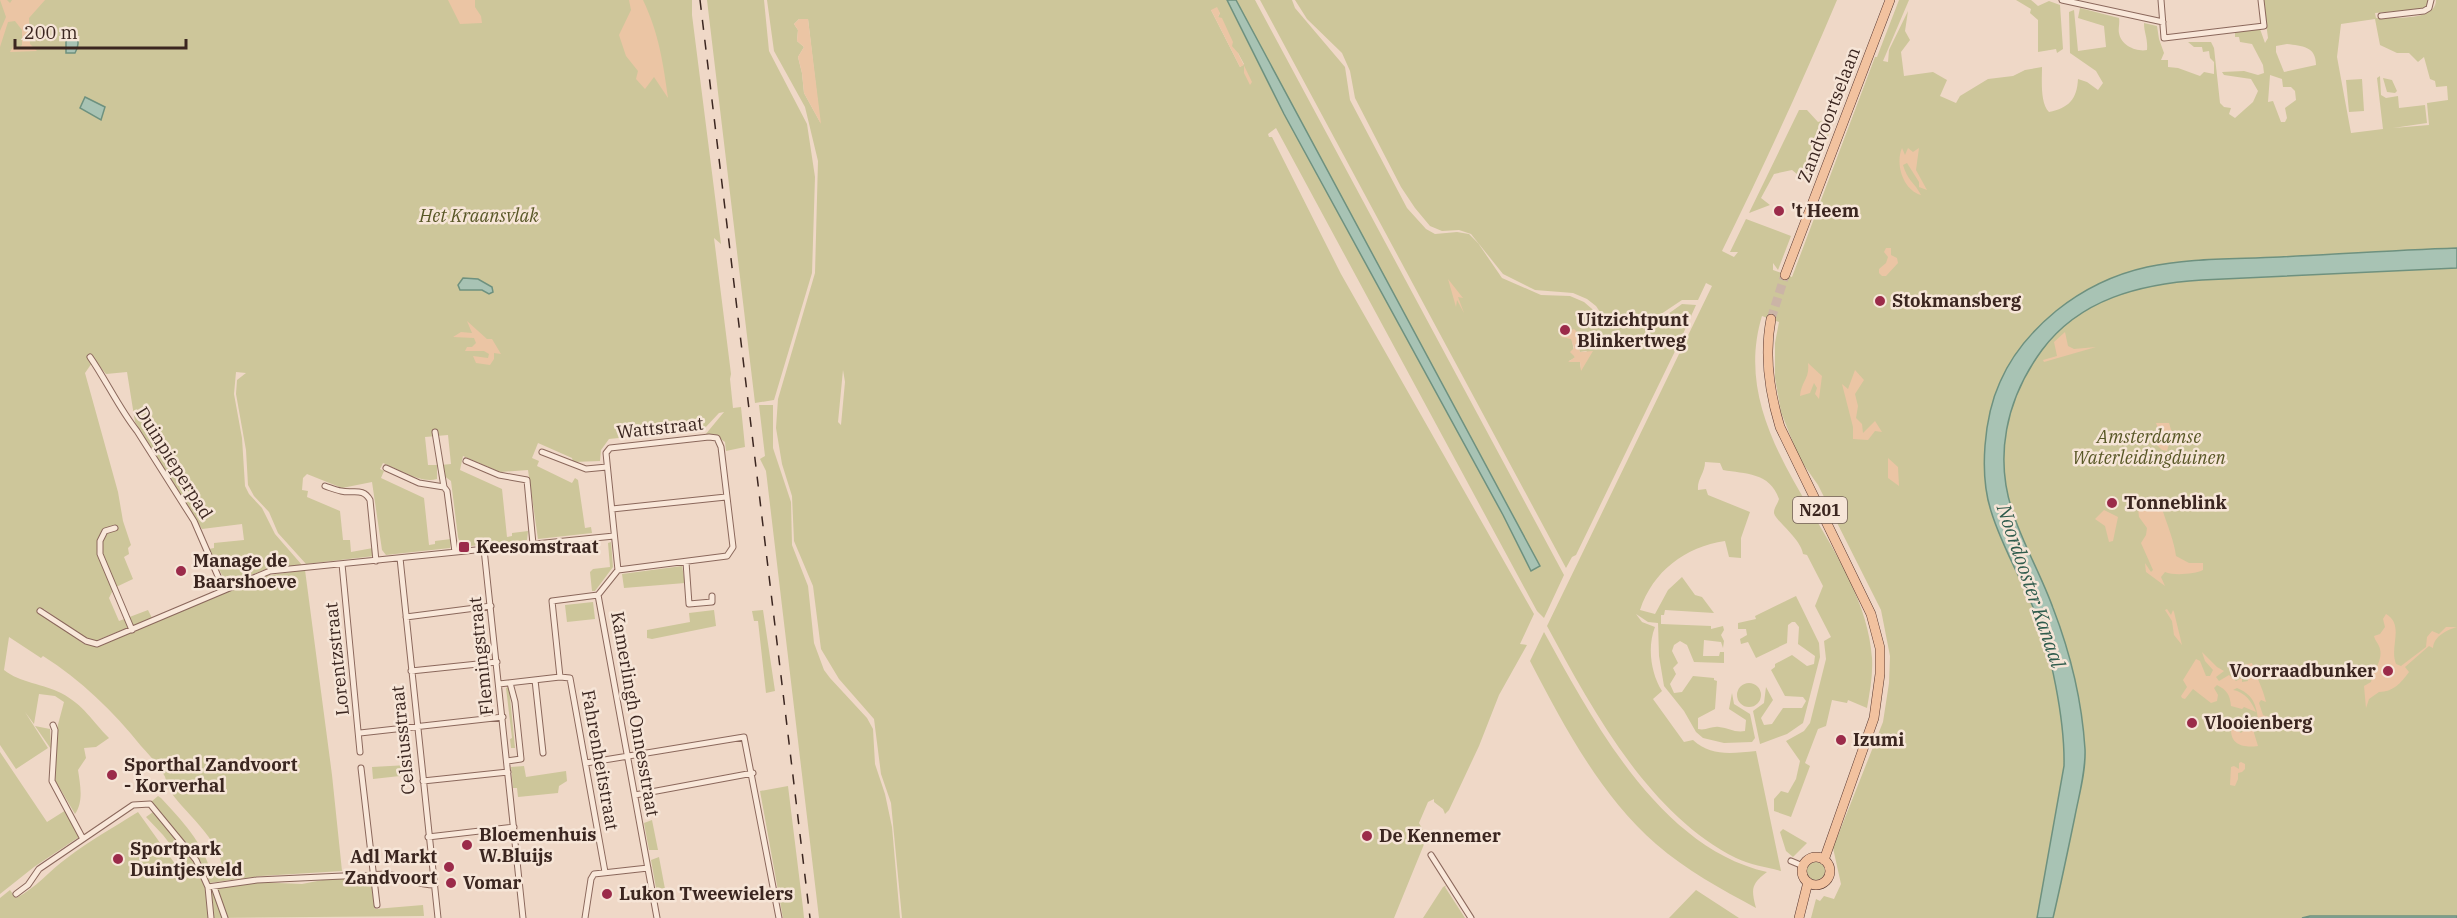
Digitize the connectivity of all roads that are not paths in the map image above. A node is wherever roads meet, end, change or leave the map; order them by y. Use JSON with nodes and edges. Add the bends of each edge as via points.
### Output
{"nodes":[{"id":1,"x":1890,"y":0,"type":"edge"},
{"id":2,"x":2062,"y":0,"type":"edge"},
{"id":3,"x":2161,"y":0,"type":"edge"},
{"id":4,"x":2260,"y":0,"type":"edge"},
{"id":5,"x":2431,"y":0,"type":"edge"},
{"id":6,"x":2381,"y":16,"type":"dead end"},
{"id":7,"x":2163,"y":22,"type":"junction"},
{"id":8,"x":2164,"y":38,"type":"junction"},
{"id":9,"x":2165,"y":46,"type":"dead end"},
{"id":10,"x":1785,"y":275,"type":"tunnel mouth"},
{"id":11,"x":1771,"y":319,"type":"tunnel mouth"},
{"id":12,"x":90,"y":357,"type":"dead end"},
{"id":13,"x":435,"y":432,"type":"dead end"},
{"id":14,"x":542,"y":452,"type":"dead end"},
{"id":15,"x":466,"y":461,"type":"dead end"},
{"id":16,"x":608,"y":467,"type":"junction"},
{"id":17,"x":386,"y":468,"type":"dead end"},
{"id":18,"x":325,"y":486,"type":"dead end"},
{"id":19,"x":444,"y":487,"type":"junction"},
{"id":20,"x":726,"y":496,"type":"junction"},
{"id":21,"x":612,"y":509,"type":"junction"},
{"id":22,"x":115,"y":528,"type":"dead end"},
{"id":23,"x":614,"y":536,"type":"junction"},
{"id":24,"x":533,"y":544,"type":"junction"},
{"id":25,"x":484,"y":549,"type":"junction"},
{"id":26,"x":455,"y":552,"type":"junction"},
{"id":27,"x":400,"y":558,"type":"junction"},
{"id":28,"x":376,"y":561,"type":"junction"},
{"id":29,"x":686,"y":562,"type":"junction"},
{"id":30,"x":342,"y":564,"type":"junction"},
{"id":31,"x":618,"y":570,"type":"junction"},
{"id":32,"x":224,"y":590,"type":"junction"},
{"id":33,"x":598,"y":595,"type":"junction"},
{"id":34,"x":711,"y":596,"type":"dead end"},
{"id":35,"x":491,"y":606,"type":"junction"},
{"id":36,"x":40,"y":611,"type":"dead end"},
{"id":37,"x":406,"y":617,"type":"junction"},
{"id":38,"x":132,"y":630,"type":"junction"},
{"id":39,"x":497,"y":662,"type":"junction"},
{"id":40,"x":411,"y":671,"type":"junction"},
{"id":41,"x":560,"y":677,"type":"junction"},
{"id":42,"x":535,"y":680,"type":"junction"},
{"id":43,"x":510,"y":683,"type":"junction"},
{"id":44,"x":499,"y":684,"type":"junction"},
{"id":45,"x":502,"y":717,"type":"junction"},
{"id":46,"x":53,"y":725,"type":"dead end"},
{"id":47,"x":418,"y":726,"type":"junction"},
{"id":48,"x":360,"y":733,"type":"junction"},
{"id":49,"x":360,"y":752,"type":"dead end"},
{"id":50,"x":543,"y":753,"type":"dead end"},
{"id":51,"x":628,"y":757,"type":"junction"},
{"id":52,"x":507,"y":760,"type":"junction"},
{"id":53,"x":586,"y":763,"type":"junction"},
{"id":54,"x":361,"y":768,"type":"dead end"},
{"id":55,"x":508,"y":772,"type":"junction"},
{"id":56,"x":753,"y":773,"type":"junction"},
{"id":57,"x":423,"y":781,"type":"junction"},
{"id":58,"x":634,"y":795,"type":"junction"},
{"id":59,"x":514,"y":827,"type":"junction"},
{"id":60,"x":428,"y":837,"type":"junction"},
{"id":61,"x":82,"y":839,"type":"junction"},
{"id":62,"x":1431,"y":855,"type":"dead end"},
{"id":63,"x":1820,"y":858,"type":"junction"},
{"id":64,"x":1791,"y":861,"type":"dead end"},
{"id":65,"x":1803,"y":866,"type":"junction"},
{"id":66,"x":648,"y":868,"type":"junction"},
{"id":67,"x":605,"y":872,"type":"junction"},
{"id":68,"x":375,"y":875,"type":"junction"},
{"id":69,"x":1811,"y":883,"type":"junction"},
{"id":70,"x":435,"y":885,"type":"junction"},
{"id":71,"x":211,"y":887,"type":"junction"},
{"id":72,"x":16,"y":894,"type":"dead end"},
{"id":73,"x":377,"y":905,"type":"dead end"},
{"id":74,"x":211,"y":918,"type":"edge"},
{"id":75,"x":225,"y":918,"type":"edge"},
{"id":76,"x":438,"y":918,"type":"edge"},
{"id":77,"x":523,"y":918,"type":"edge"},
{"id":78,"x":585,"y":918,"type":"edge"},
{"id":79,"x":657,"y":918,"type":"edge"},
{"id":80,"x":779,"y":918,"type":"edge"},
{"id":81,"x":1471,"y":918,"type":"edge"},
{"id":82,"x":1800,"y":918,"type":"edge"}],
"edges":[{"from":1,"to":10,"type":"main road","name":"Zandvoortselaan"},
{"from":2,"to":7,"type":"street"},
{"from":3,"to":7,"type":"street"},
{"from":4,"to":8,"type":"street","via":[[2264,26]]},
{"from":5,"to":6,"type":"street","via":[[2424,11]]},
{"from":7,"to":8,"type":"street"},
{"from":8,"to":9,"type":"street"},
{"from":11,"to":63,"type":"main road","number":"N201","via":[[1767,364],[1780,426],[1871,614],[1880,648],[1874,718]]},
{"from":12,"to":32,"type":"street","name":"Duinpieperpad","via":[[194,521]]},
{"from":13,"to":19,"type":"street"},
{"from":14,"to":16,"type":"street","via":[[586,469]]},
{"from":15,"to":24,"type":"street","via":[[499,475],[526,480]]},
{"from":16,"to":20,"type":"street","name":"Wattstraat","via":[[610,448],[717,438]]},
{"from":16,"to":21,"type":"street"},
{"from":17,"to":19,"type":"street","via":[[419,483]]},
{"from":18,"to":28,"type":"street","via":[[367,495]]},
{"from":19,"to":26,"type":"street"},
{"from":20,"to":21,"type":"street"},
{"from":20,"to":29,"type":"street","via":[[732,547],[727,556]]},
{"from":21,"to":23,"type":"street"},
{"from":22,"to":38,"type":"street","via":[[105,531],[99,541],[100,554]]},
{"from":23,"to":24,"type":"street"},
{"from":23,"to":31,"type":"street"},
{"from":24,"to":25,"type":"street"},
{"from":25,"to":26,"type":"street"},
{"from":25,"to":35,"type":"street","name":"Flemingstraat"},
{"from":26,"to":27,"type":"street"},
{"from":27,"to":28,"type":"street"},
{"from":27,"to":37,"type":"street","name":"Celsiusstraat"},
{"from":28,"to":30,"type":"street"},
{"from":29,"to":31,"type":"street"},
{"from":29,"to":34,"type":"street","via":[[689,604],[712,602]]},
{"from":30,"to":32,"type":"street","via":[[270,571]]},
{"from":30,"to":48,"type":"street","name":"Lorentzstraat"},
{"from":31,"to":33,"type":"street","name":"Kamerlingh Onnesstraat"},
{"from":32,"to":38,"type":"street"},
{"from":33,"to":41,"type":"street","name":"Fahrenheitstraat","via":[[552,601]]},
{"from":33,"to":51,"type":"street","name":"Kamerlingh Onnesstraat"},
{"from":35,"to":37,"type":"street"},
{"from":35,"to":39,"type":"street","name":"Flemingstraat"},
{"from":36,"to":38,"type":"street","via":[[94,644]]},
{"from":37,"to":40,"type":"street","name":"Celsiusstraat"},
{"from":39,"to":40,"type":"street"},
{"from":39,"to":44,"type":"street","name":"Flemingstraat"},
{"from":40,"to":47,"type":"street","name":"Celsiusstraat"},
{"from":41,"to":42,"type":"street"},
{"from":41,"to":53,"type":"street","name":"Fahrenheitstraat","via":[[570,678]]},
{"from":42,"to":43,"type":"street"},
{"from":42,"to":50,"type":"street"},
{"from":43,"to":44,"type":"street"},
{"from":43,"to":52,"type":"street","name":"Flemingstraat","via":[[521,759]]},
{"from":44,"to":45,"type":"street","name":"Flemingstraat"},
{"from":45,"to":47,"type":"street"},
{"from":45,"to":52,"type":"street","name":"Flemingstraat"},
{"from":46,"to":61,"type":"street","via":[[52,781]]},
{"from":47,"to":48,"type":"street"},
{"from":47,"to":57,"type":"street","name":"Celsiusstraat"},
{"from":48,"to":49,"type":"street","name":"Lorentzstraat"},
{"from":51,"to":53,"type":"street"},
{"from":51,"to":56,"type":"street","via":[[743,736]]},
{"from":51,"to":58,"type":"street","name":"Kamerlingh Onnesstraat"},
{"from":52,"to":55,"type":"street","name":"Flemingstraat"},
{"from":53,"to":67,"type":"street","name":"Fahrenheitstraat"},
{"from":54,"to":68,"type":"street"},
{"from":55,"to":57,"type":"street"},
{"from":55,"to":59,"type":"street","name":"Flemingstraat"},
{"from":56,"to":58,"type":"street"},
{"from":56,"to":80,"type":"street"},
{"from":57,"to":60,"type":"street","name":"Celsiusstraat"},
{"from":58,"to":66,"type":"street","name":"Kamerlingh Onnesstraat"},
{"from":59,"to":60,"type":"street"},
{"from":59,"to":77,"type":"street","name":"Flemingstraat"},
{"from":60,"to":70,"type":"street","name":"Celsiusstraat"},
{"from":61,"to":71,"type":"street","via":[[134,805],[150,804],[196,860]]},
{"from":61,"to":72,"type":"street","via":[[39,869]]},
{"from":62,"to":81,"type":"street"},
{"from":63,"to":65,"type":"main road","via":[[1808,860]]},
{"from":63,"to":69,"type":"main road","number":"N201","via":[[1829,868],[1828,876],[1822,883]]},
{"from":64,"to":65,"type":"street"},
{"from":65,"to":69,"type":"main road","via":[[1802,874]]},
{"from":66,"to":67,"type":"street"},
{"from":66,"to":79,"type":"street","name":"Kamerlingh Onnesstraat"},
{"from":67,"to":78,"type":"street","via":[[594,874],[591,879]]},
{"from":68,"to":70,"type":"street","via":[[398,875],[418,884]]},
{"from":68,"to":71,"type":"street","via":[[257,880]]},
{"from":68,"to":73,"type":"street"},
{"from":69,"to":82,"type":"main road","number":"N201"},
{"from":70,"to":76,"type":"street","name":"Celsiusstraat"},
{"from":71,"to":74,"type":"street"},
{"from":71,"to":75,"type":"street"}]}
